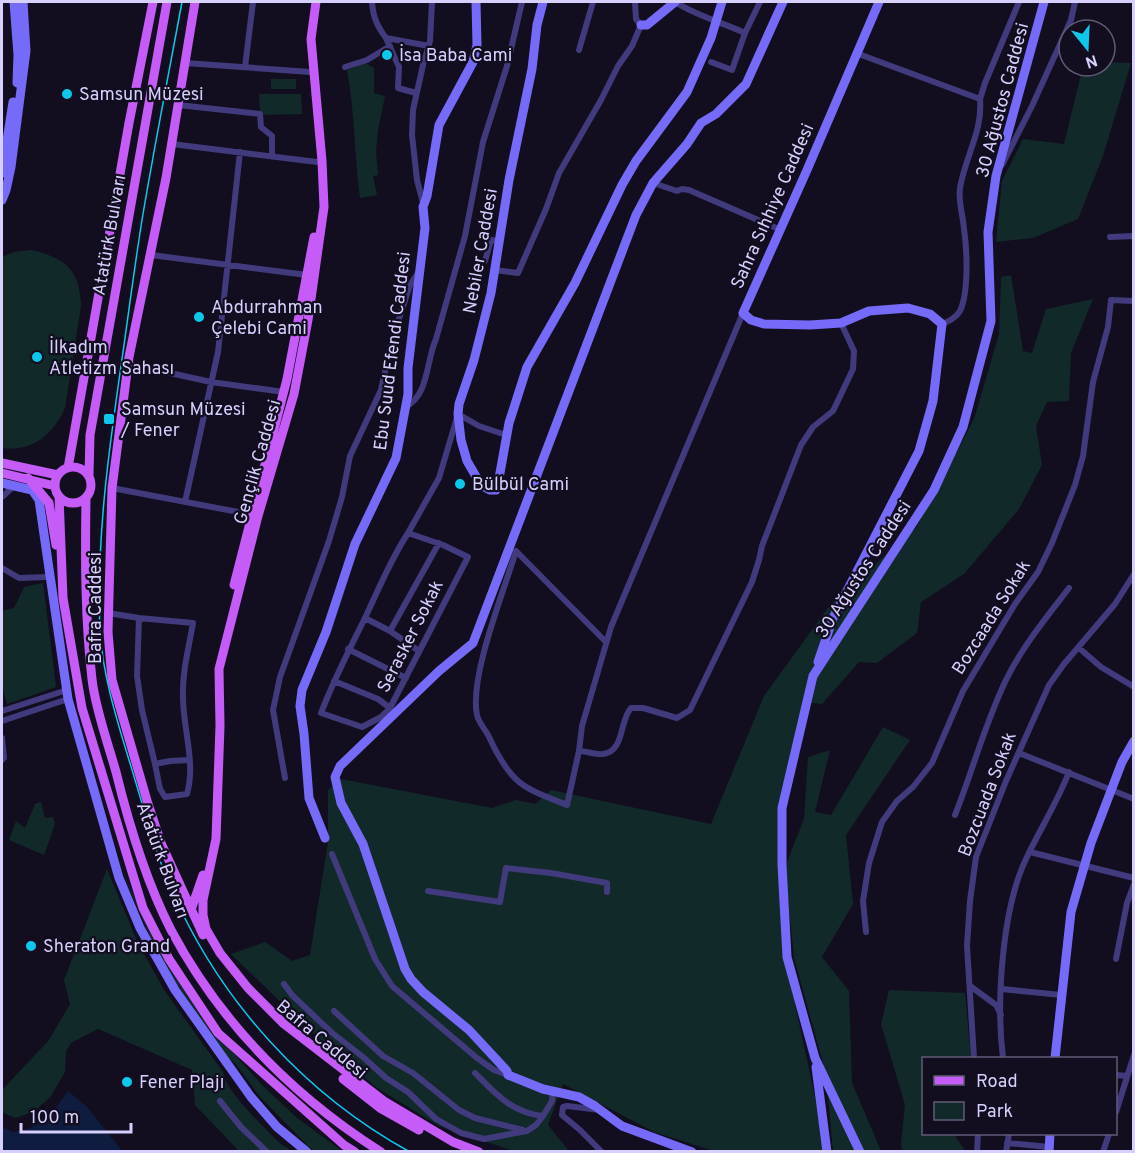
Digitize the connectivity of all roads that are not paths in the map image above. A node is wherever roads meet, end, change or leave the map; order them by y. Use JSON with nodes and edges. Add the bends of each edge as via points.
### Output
{"nodes":[{"id":1,"x":14,"y":2,"type":"edge"},
{"id":2,"x":23,"y":2,"type":"edge"},
{"id":3,"x":153,"y":2,"type":"edge"},
{"id":4,"x":167,"y":2,"type":"edge"},
{"id":5,"x":195,"y":2,"type":"edge"},
{"id":6,"x":253,"y":2,"type":"edge"},
{"id":7,"x":311,"y":2,"type":"edge"},
{"id":8,"x":316,"y":2,"type":"edge"},
{"id":9,"x":372,"y":2,"type":"edge"},
{"id":10,"x":432,"y":2,"type":"edge"},
{"id":11,"x":476,"y":2,"type":"edge"},
{"id":12,"x":522,"y":2,"type":"edge"},
{"id":13,"x":543,"y":2,"type":"edge"},
{"id":14,"x":592,"y":2,"type":"edge"},
{"id":15,"x":635,"y":2,"type":"edge"},
{"id":16,"x":675,"y":2,"type":"edge"},
{"id":17,"x":723,"y":2,"type":"edge"},
{"id":18,"x":760,"y":2,"type":"edge"},
{"id":19,"x":783,"y":2,"type":"edge"},
{"id":20,"x":879,"y":2,"type":"edge"},
{"id":21,"x":1019,"y":2,"type":"edge"},
{"id":22,"x":1044,"y":2,"type":"edge"},
{"id":23,"x":1075,"y":2,"type":"edge"},
{"id":24,"x":716,"y":20,"type":"junction"},
{"id":25,"x":641,"y":25,"type":"junction"},
{"id":26,"x":745,"y":33,"type":"junction"},
{"id":27,"x":386,"y":38,"type":"junction"},
{"id":28,"x":390,"y":46,"type":"junction"},
{"id":29,"x":429,"y":46,"type":"junction"},
{"id":30,"x":579,"y":50,"type":"dead end"},
{"id":31,"x":856,"y":53,"type":"junction"},
{"id":32,"x":711,"y":62,"type":"dead end"},
{"id":33,"x":185,"y":63,"type":"junction"},
{"id":34,"x":246,"y":67,"type":"junction"},
{"id":35,"x":345,"y":67,"type":"dead end"},
{"id":36,"x":310,"y":72,"type":"junction"},
{"id":37,"x":416,"y":93,"type":"junction"},
{"id":38,"x":980,"y":99,"type":"junction"},
{"id":39,"x":178,"y":105,"type":"junction"},
{"id":40,"x":172,"y":144,"type":"junction"},
{"id":41,"x":240,"y":152,"type":"junction"},
{"id":42,"x":272,"y":156,"type":"junction"},
{"id":43,"x":317,"y":162,"type":"junction"},
{"id":44,"x":2,"y":173,"type":"edge"},
{"id":45,"x":996,"y":176,"type":"junction"},
{"id":46,"x":653,"y":183,"type":"junction"},
{"id":47,"x":2,"y":200,"type":"edge"},
{"id":48,"x":423,"y":207,"type":"junction"},
{"id":49,"x":781,"y":230,"type":"junction"},
{"id":50,"x":1134,"y":236,"type":"edge"},
{"id":51,"x":1110,"y":237,"type":"dead end"},
{"id":52,"x":500,"y":241,"type":"junction"},
{"id":53,"x":150,"y":255,"type":"junction"},
{"id":54,"x":485,"y":261,"type":"dead end"},
{"id":55,"x":228,"y":264,"type":"junction"},
{"id":56,"x":420,"y":270,"type":"junction"},
{"id":57,"x":495,"y":270,"type":"junction"},
{"id":58,"x":307,"y":275,"type":"junction"},
{"id":59,"x":1134,"y":301,"type":"edge"},
{"id":60,"x":743,"y":313,"type":"junction"},
{"id":61,"x":842,"y":324,"type":"junction"},
{"id":62,"x":942,"y":324,"type":"junction"},
{"id":63,"x":129,"y":364,"type":"junction"},
{"id":64,"x":211,"y":382,"type":"junction"},
{"id":65,"x":284,"y":392,"type":"junction"},
{"id":66,"x":405,"y":407,"type":"junction"},
{"id":67,"x":458,"y":414,"type":"junction"},
{"id":68,"x":506,"y":435,"type":"junction"},
{"id":69,"x":2,"y":463,"type":"edge"},
{"id":70,"x":68,"y":468,"type":"junction"},
{"id":71,"x":2,"y":473,"type":"edge"},
{"id":72,"x":58,"y":475,"type":"junction"},
{"id":73,"x":89,"y":475,"type":"junction"},
{"id":74,"x":28,"y":478,"type":"junction"},
{"id":75,"x":2,"y":483,"type":"edge"},
{"id":76,"x":16,"y":485,"type":"junction"},
{"id":77,"x":55,"y":486,"type":"junction"},
{"id":78,"x":112,"y":488,"type":"junction"},
{"id":79,"x":59,"y":496,"type":"junction"},
{"id":80,"x":2,"y":498,"type":"edge"},
{"id":81,"x":86,"y":498,"type":"junction"},
{"id":82,"x":185,"y":502,"type":"junction"},
{"id":83,"x":254,"y":515,"type":"junction"},
{"id":84,"x":408,"y":533,"type":"junction"},
{"id":85,"x":439,"y":543,"type":"junction"},
{"id":86,"x":2,"y":568,"type":"edge"},
{"id":87,"x":50,"y":573,"type":"junction"},
{"id":88,"x":1134,"y":574,"type":"edge"},
{"id":89,"x":1069,"y":588,"type":"dead end"},
{"id":90,"x":63,"y":598,"type":"junction"},
{"id":91,"x":108,"y":613,"type":"junction"},
{"id":92,"x":139,"y":618,"type":"junction"},
{"id":93,"x":365,"y":618,"type":"junction"},
{"id":94,"x":390,"y":631,"type":"junction"},
{"id":95,"x":606,"y":642,"type":"junction"},
{"id":96,"x":1079,"y":648,"type":"junction"},
{"id":97,"x":348,"y":649,"type":"junction"},
{"id":98,"x":419,"y":651,"type":"junction"},
{"id":99,"x":813,"y":676,"type":"junction"},
{"id":100,"x":406,"y":678,"type":"junction"},
{"id":101,"x":334,"y":681,"type":"junction"},
{"id":102,"x":1134,"y":687,"type":"edge"},
{"id":103,"x":68,"y":695,"type":"junction"},
{"id":104,"x":390,"y":708,"type":"junction"},
{"id":105,"x":2,"y":711,"type":"edge"},
{"id":106,"x":2,"y":721,"type":"edge"},
{"id":107,"x":2,"y":738,"type":"edge"},
{"id":108,"x":1134,"y":741,"type":"edge"},
{"id":109,"x":579,"y":751,"type":"junction"},
{"id":110,"x":1018,"y":753,"type":"junction"},
{"id":111,"x":2,"y":760,"type":"edge"},
{"id":112,"x":189,"y":760,"type":"junction"},
{"id":113,"x":155,"y":764,"type":"junction"},
{"id":114,"x":1069,"y":772,"type":"junction"},
{"id":115,"x":285,"y":778,"type":"dead end"},
{"id":116,"x":1112,"y":790,"type":"junction"},
{"id":117,"x":1134,"y":799,"type":"edge"},
{"id":118,"x":955,"y":815,"type":"dead end"},
{"id":119,"x":325,"y":838,"type":"dead end"},
{"id":120,"x":1030,"y":852,"type":"junction"},
{"id":121,"x":332,"y":854,"type":"dead end"},
{"id":122,"x":1084,"y":866,"type":"junction"},
{"id":123,"x":1134,"y":878,"type":"edge"},
{"id":124,"x":1134,"y":884,"type":"edge"},
{"id":125,"x":428,"y":891,"type":"dead end"},
{"id":126,"x":607,"y":892,"type":"dead end"},
{"id":127,"x":192,"y":907,"type":"junction"},
{"id":128,"x":206,"y":928,"type":"joint"},
{"id":129,"x":866,"y":932,"type":"dead end"},
{"id":130,"x":1116,"y":959,"type":"dead end"},
{"id":131,"x":284,"y":984,"type":"dead end"},
{"id":132,"x":970,"y":986,"type":"junction"},
{"id":133,"x":1002,"y":989,"type":"junction"},
{"id":134,"x":1061,"y":995,"type":"junction"},
{"id":135,"x":334,"y":1011,"type":"dead end"},
{"id":136,"x":1002,"y":1016,"type":"junction"},
{"id":137,"x":1134,"y":1055,"type":"edge"},
{"id":138,"x":974,"y":1057,"type":"edge"},
{"id":139,"x":1003,"y":1057,"type":"edge"},
{"id":140,"x":1055,"y":1057,"type":"edge"},
{"id":141,"x":815,"y":1058,"type":"junction"},
{"id":142,"x":475,"y":1073,"type":"dead end"},
{"id":143,"x":508,"y":1075,"type":"junction"},
{"id":144,"x":1117,"y":1075,"type":"edge"},
{"id":145,"x":1127,"y":1076,"type":"junction"},
{"id":146,"x":553,"y":1090,"type":"junction"},
{"id":147,"x":219,"y":1101,"type":"dead end"},
{"id":148,"x":1117,"y":1109,"type":"edge"},
{"id":149,"x":601,"y":1110,"type":"junction"},
{"id":150,"x":543,"y":1116,"type":"junction"},
{"id":151,"x":527,"y":1131,"type":"junction"},
{"id":152,"x":978,"y":1135,"type":"edge"},
{"id":153,"x":1008,"y":1135,"type":"edge"},
{"id":154,"x":1109,"y":1135,"type":"edge"},
{"id":155,"x":1007,"y":1143,"type":"junction"},
{"id":156,"x":1049,"y":1149,"type":"edge"},
{"id":157,"x":267,"y":1152,"type":"edge"},
{"id":158,"x":307,"y":1152,"type":"edge"},
{"id":159,"x":355,"y":1152,"type":"edge"},
{"id":160,"x":381,"y":1152,"type":"edge"},
{"id":161,"x":462,"y":1152,"type":"edge"},
{"id":162,"x":479,"y":1152,"type":"edge"},
{"id":163,"x":602,"y":1152,"type":"edge"},
{"id":164,"x":692,"y":1152,"type":"edge"},
{"id":165,"x":827,"y":1152,"type":"edge"},
{"id":166,"x":860,"y":1152,"type":"edge"},
{"id":167,"x":977,"y":1152,"type":"edge"},
{"id":168,"x":1006,"y":1152,"type":"edge"},
{"id":169,"x":1103,"y":1152,"type":"edge"}],
"edges":[{"from":1,"to":44,"type":"street","via":[[17,81]]},
{"from":2,"to":47,"type":"street","via":[[26,51],[11,167]]},
{"from":3,"to":70,"type":"main road","name":"Atatürk Bulvarı"},
{"from":4,"to":73,"type":"main road","name":"Atatürk Bulvarı","via":[[90,435]]},
{"from":5,"to":33,"type":"main road","name":"Bafra Caddesi"},
{"from":6,"to":34,"type":"street"},
{"from":7,"to":36,"type":"main road","name":"Gençlik Caddesi","via":[[305,39]]},
{"from":8,"to":83,"type":"main road","name":"Gençlik Caddesi","via":[[312,48],[324,207],[294,394]]},
{"from":9,"to":27,"type":"street","via":[[377,25]]},
{"from":10,"to":29,"type":"street"},
{"from":11,"to":48,"type":"street","name":"Ebu Suud Efendi Caddesi","via":[[477,45],[473,63],[439,125]]},
{"from":12,"to":66,"type":"street","via":[[483,142],[465,236],[436,339],[419,396]]},
{"from":13,"to":52,"type":"street","name":"Nebiler Caddesi"},
{"from":14,"to":30,"type":"street"},
{"from":15,"to":25,"type":"street","via":[[636,19]]},
{"from":16,"to":24,"type":"street"},
{"from":16,"to":25,"type":"street","via":[[647,25]]},
{"from":17,"to":24,"type":"street"},
{"from":18,"to":26,"type":"street"},
{"from":19,"to":46,"type":"street","via":[[746,84],[716,114],[701,123]]},
{"from":20,"to":31,"type":"street","name":"Sahra Sıhhiye Caddesi"},
{"from":21,"to":38,"type":"street"},
{"from":22,"to":45,"type":"street","name":"30 Ağustos Caddesi"},
{"from":23,"to":45,"type":"street","via":[[1071,20],[1032,106]]},
{"from":24,"to":26,"type":"street"},
{"from":24,"to":68,"type":"street","via":[[687,92],[622,185],[575,283],[527,367]]},
{"from":25,"to":57,"type":"street","via":[[559,173],[518,273]]},
{"from":26,"to":32,"type":"street","via":[[732,70]]},
{"from":27,"to":28,"type":"street"},
{"from":27,"to":29,"type":"street"},
{"from":28,"to":35,"type":"street"},
{"from":28,"to":37,"type":"street","via":[[399,67],[398,88]]},
{"from":29,"to":37,"type":"street"},
{"from":31,"to":38,"type":"street"},
{"from":31,"to":49,"type":"street","name":"Sahra Sıhhiye Caddesi"},
{"from":33,"to":34,"type":"street"},
{"from":33,"to":39,"type":"main road","name":"Bafra Caddesi"},
{"from":34,"to":36,"type":"street"},
{"from":36,"to":43,"type":"main road","name":"Gençlik Caddesi"},
{"from":37,"to":48,"type":"street","via":[[412,135]]},
{"from":38,"to":62,"type":"street","via":[[979,127],[960,190],[966,285],[960,311]]},
{"from":39,"to":40,"type":"main road","name":"Bafra Caddesi"},
{"from":39,"to":42,"type":"street","via":[[260,114],[261,126],[272,136]]},
{"from":40,"to":41,"type":"street"},
{"from":40,"to":53,"type":"main road","name":"Bafra Caddesi"},
{"from":41,"to":42,"type":"street"},
{"from":41,"to":55,"type":"street"},
{"from":42,"to":43,"type":"street"},
{"from":43,"to":58,"type":"main road","name":"Gençlik Caddesi","via":[[317,214]]},
{"from":45,"to":99,"type":"street","name":"30 Ağustos Caddesi","via":[[988,232],[991,321],[963,428],[934,490]]},
{"from":46,"to":49,"type":"street","via":[[677,191],[689,190]]},
{"from":46,"to":143,"type":"street","via":[[627,237],[473,643],[340,766],[336,777],[340,803],[363,844],[405,969],[423,992],[469,1030]]},
{"from":48,"to":56,"type":"street","name":"Ebu Suud Efendi Caddesi"},
{"from":49,"to":60,"type":"street","name":"Sahra Sıhhiye Caddesi"},
{"from":50,"to":51,"type":"street"},
{"from":52,"to":54,"type":"street","via":[[491,240]]},
{"from":52,"to":57,"type":"street","name":"Nebiler Caddesi"},
{"from":53,"to":55,"type":"street"},
{"from":53,"to":63,"type":"main road","name":"Bafra Caddesi"},
{"from":55,"to":58,"type":"street"},
{"from":55,"to":64,"type":"street"},
{"from":56,"to":66,"type":"street","name":"Ebu Suud Efendi Caddesi"},
{"from":56,"to":115,"type":"street","via":[[410,285],[392,340],[381,390],[350,456],[329,541],[280,677],[273,710]]},
{"from":57,"to":67,"type":"street","name":"Nebiler Caddesi"},
{"from":58,"to":65,"type":"main road","name":"Gençlik Caddesi"},
{"from":59,"to":129,"type":"street","name":"Bozcaada Sokak","via":[[1111,300],[1083,456],[1072,493],[1038,572],[963,691],[932,763],[882,822],[869,863],[863,901]]},
{"from":60,"to":61,"type":"street","name":"Sahra Sıhhiye Caddesi","via":[[764,324]]},
{"from":60,"to":95,"type":"street"},
{"from":61,"to":62,"type":"street","name":"Sahra Sıhhiye Caddesi","via":[[869,311],[908,308],[930,315]]},
{"from":61,"to":109,"type":"street","via":[[854,351],[853,369],[833,411],[813,427],[801,445],[752,582],[690,710],[677,718],[631,708],[613,749],[603,754]]},
{"from":62,"to":99,"type":"street","via":[[933,401],[919,451],[833,618]]},
{"from":63,"to":64,"type":"street"},
{"from":63,"to":78,"type":"main road","name":"Bafra Caddesi"},
{"from":64,"to":65,"type":"street"},
{"from":64,"to":82,"type":"street"},
{"from":65,"to":83,"type":"main road","name":"Gençlik Caddesi"},
{"from":66,"to":119,"type":"street","name":"Ebu Suud Efendi Caddesi","via":[[396,458],[355,544],[302,690],[300,706],[309,798]]},
{"from":67,"to":68,"type":"street"},
{"from":67,"to":68,"type":"street","name":"Nebiler Caddesi","via":[[467,461],[486,489],[496,490]]},
{"from":67,"to":84,"type":"street","via":[[439,478]]},
{"from":69,"to":72,"type":"main road"},
{"from":70,"to":72,"type":"main road"},
{"from":70,"to":73,"type":"main road","via":[[80,468]]},
{"from":71,"to":74,"type":"main road"},
{"from":72,"to":77,"type":"main road"},
{"from":73,"to":81,"type":"main road","name":"Atatürk Bulvarı","via":[[92,487]]},
{"from":74,"to":77,"type":"main road"},
{"from":74,"to":90,"type":"main road","via":[[49,503]]},
{"from":75,"to":76,"type":"street"},
{"from":76,"to":80,"type":"street"},
{"from":76,"to":87,"type":"street","via":[[32,490],[39,500]]},
{"from":77,"to":79,"type":"main road","name":"Atatürk Bulvarı"},
{"from":78,"to":82,"type":"street"},
{"from":78,"to":91,"type":"main road","name":"Bafra Caddesi"},
{"from":79,"to":81,"type":"main road","via":[[69,503]]},
{"from":79,"to":90,"type":"main road","name":"Atatürk Bulvarı"},
{"from":81,"to":160,"type":"main road","name":"Atatürk Bulvarı","via":[[85,587],[92,682],[145,868],[171,929],[229,1019],[271,1066],[324,1112]]},
{"from":82,"to":83,"type":"street"},
{"from":83,"to":127,"type":"main road","name":"Gençlik Caddesi","via":[[214,669],[213,835]]},
{"from":83,"to":128,"type":"main road","name":"Gençlik Caddesi","via":[[219,669],[216,839],[203,900]]},
{"from":84,"to":85,"type":"street"},
{"from":84,"to":93,"type":"street","via":[[395,552]]},
{"from":85,"to":94,"type":"street"},
{"from":85,"to":98,"type":"street","name":"Serasker Sokak","via":[[468,557]]},
{"from":86,"to":87,"type":"street","via":[[18,578],[46,577]]},
{"from":87,"to":103,"type":"street"},
{"from":88,"to":96,"type":"street","name":"Bozcuada Sokak"},
{"from":89,"to":118,"type":"street","via":[[1023,648],[1006,681]]},
{"from":90,"to":159,"type":"main road","name":"Atatürk Bulvarı","via":[[82,708],[142,908],[169,959],[218,1033]]},
{"from":91,"to":92,"type":"street"},
{"from":91,"to":127,"type":"main road","name":"Bafra Caddesi","via":[[112,680],[122,715],[161,843]]},
{"from":92,"to":112,"type":"street","via":[[193,623],[183,697]]},
{"from":92,"to":113,"type":"street","via":[[137,676]]},
{"from":93,"to":94,"type":"street"},
{"from":93,"to":97,"type":"street"},
{"from":94,"to":98,"type":"street"},
{"from":95,"to":109,"type":"street","via":[[582,726]]},
{"from":95,"to":109,"type":"street","via":[[516,551],[485,647],[476,698],[477,716],[510,774],[527,789],[567,805]]},
{"from":96,"to":102,"type":"street"},
{"from":96,"to":110,"type":"street","name":"Bozcuada Sokak","via":[[1049,685]]},
{"from":97,"to":100,"type":"street"},
{"from":97,"to":101,"type":"street"},
{"from":98,"to":100,"type":"street","name":"Serasker Sokak"},
{"from":99,"to":141,"type":"street","name":"30 Ağustos Caddesi","via":[[782,808],[782,865],[788,957]]},
{"from":100,"to":104,"type":"street","name":"Serasker Sokak"},
{"from":101,"to":104,"type":"street"},
{"from":101,"to":104,"type":"street","name":"Serasker Sokak","via":[[321,713],[362,727]]},
{"from":103,"to":105,"type":"street"},
{"from":103,"to":106,"type":"street"},
{"from":103,"to":158,"type":"street","via":[[119,878],[140,928],[175,990],[251,1097]]},
{"from":107,"to":111,"type":"street"},
{"from":108,"to":116,"type":"street"},
{"from":110,"to":114,"type":"street"},
{"from":110,"to":132,"type":"street","name":"Bozcuada Sokak","via":[[976,857],[967,946]]},
{"from":112,"to":113,"type":"street"},
{"from":112,"to":113,"type":"street","via":[[191,781],[187,794],[165,797]]},
{"from":114,"to":116,"type":"street"},
{"from":114,"to":120,"type":"street"},
{"from":116,"to":117,"type":"street"},
{"from":116,"to":122,"type":"street"},
{"from":120,"to":122,"type":"street"},
{"from":120,"to":133,"type":"street","via":[[1010,908]]},
{"from":121,"to":143,"type":"street","via":[[375,959],[392,986],[477,1058]]},
{"from":122,"to":123,"type":"street"},
{"from":122,"to":134,"type":"street","via":[[1071,912]]},
{"from":124,"to":130,"type":"street"},
{"from":125,"to":126,"type":"street","via":[[500,902],[506,868],[607,883]]},
{"from":127,"to":161,"type":"main road","name":"Bafra Caddesi","via":[[207,942],[242,991],[294,1041],[380,1108]]},
{"from":128,"to":162,"type":"main road","name":"Bafra Caddesi","via":[[248,988],[299,1037],[415,1121]]},
{"from":131,"to":151,"type":"street","via":[[331,1032],[448,1127],[484,1139]]},
{"from":132,"to":136,"type":"street","via":[[996,1005]]},
{"from":132,"to":138,"type":"street","name":"Bozcuada Sokak"},
{"from":133,"to":134,"type":"street"},
{"from":133,"to":136,"type":"street"},
{"from":134,"to":140,"type":"street"},
{"from":135,"to":151,"type":"street","via":[[383,1056],[413,1073],[459,1110]]},
{"from":136,"to":139,"type":"street"},
{"from":137,"to":145,"type":"street"},
{"from":141,"to":165,"type":"street"},
{"from":141,"to":166,"type":"street","name":"30 Ağustos Caddesi"},
{"from":142,"to":150,"type":"street","via":[[498,1097],[529,1115]]},
{"from":143,"to":146,"type":"street"},
{"from":144,"to":145,"type":"street"},
{"from":145,"to":148,"type":"street"},
{"from":146,"to":149,"type":"street","via":[[579,1097]]},
{"from":146,"to":150,"type":"street","via":[[552,1101]]},
{"from":147,"to":157,"type":"street"},
{"from":149,"to":163,"type":"street","via":[[567,1106],[561,1111]]},
{"from":149,"to":164,"type":"street","via":[[622,1126]]},
{"from":150,"to":151,"type":"street"},
{"from":152,"to":167,"type":"street"},
{"from":153,"to":155,"type":"street"},
{"from":154,"to":169,"type":"street"},
{"from":155,"to":156,"type":"street"},
{"from":155,"to":168,"type":"street"}]}
